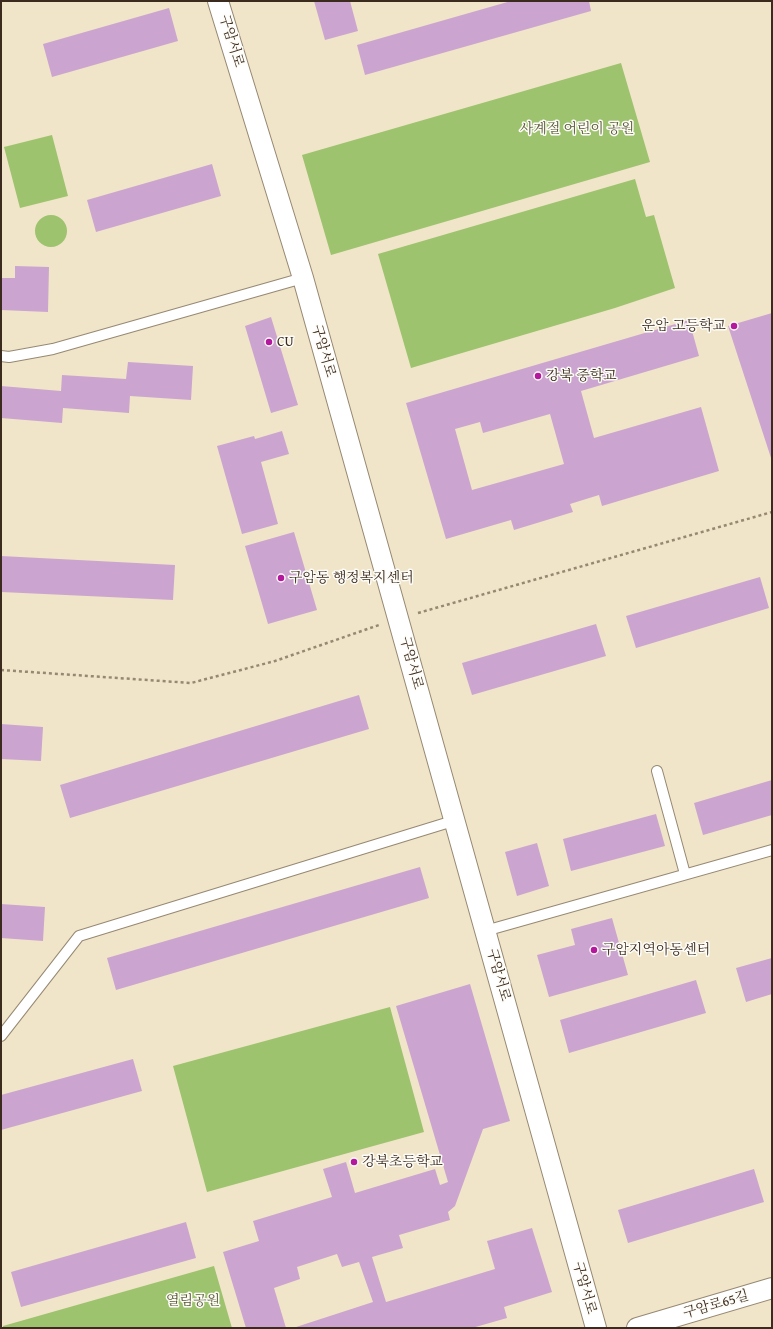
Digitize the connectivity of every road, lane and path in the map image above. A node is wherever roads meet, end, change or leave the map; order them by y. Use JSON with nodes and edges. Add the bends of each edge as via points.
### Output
{"nodes":[{"id":1,"x":218,"y":1,"type":"edge"},
{"id":2,"x":303,"y":278,"type":"junction"},
{"id":3,"x":1,"y":356,"type":"edge"},
{"id":4,"x":772,"y":512,"type":"edge"},
{"id":5,"x":399,"y":619,"type":"junction"},
{"id":6,"x":1,"y":670,"type":"edge"},
{"id":7,"x":657,"y":771,"type":"dead end"},
{"id":8,"x":453,"y":821,"type":"junction"},
{"id":9,"x":772,"y":850,"type":"edge"},
{"id":10,"x":685,"y":874,"type":"junction"},
{"id":11,"x":485,"y":931,"type":"junction"},
{"id":12,"x":1,"y":1036,"type":"edge"},
{"id":13,"x":772,"y":1288,"type":"edge"},
{"id":14,"x":596,"y":1328,"type":"edge"},
{"id":15,"x":637,"y":1328,"type":"edge"}],
"edges":[{"from":1,"to":2,"type":"street","name":"구암서로"},
{"from":2,"to":3,"type":"lane","via":[[53,349],[9,357]]},
{"from":2,"to":5,"type":"street","name":"구암서로"},
{"from":4,"to":5,"type":"path"},
{"from":5,"to":6,"type":"path","via":[[275,661],[191,683]]},
{"from":5,"to":8,"type":"street","name":"구암서로"},
{"from":7,"to":10,"type":"lane"},
{"from":8,"to":11,"type":"street","name":"구암서로"},
{"from":8,"to":12,"type":"lane","via":[[79,936]]},
{"from":9,"to":10,"type":"lane"},
{"from":10,"to":11,"type":"lane"},
{"from":11,"to":14,"type":"street","name":"구암서로"},
{"from":13,"to":15,"type":"street","name":"구암로65길"}]}
